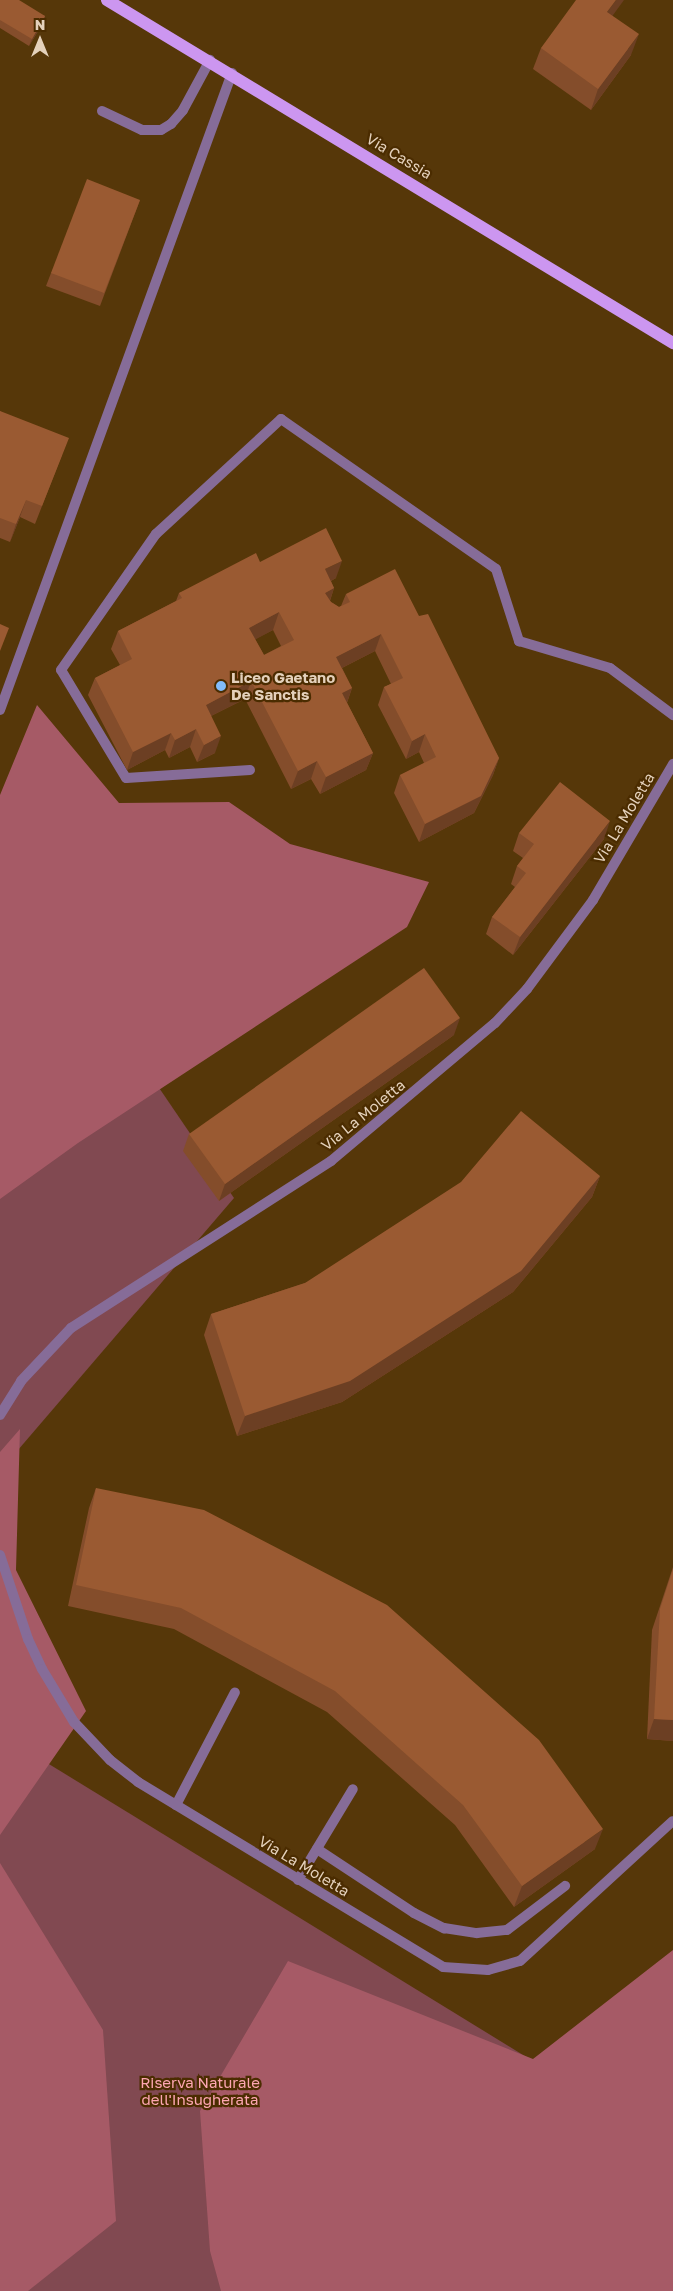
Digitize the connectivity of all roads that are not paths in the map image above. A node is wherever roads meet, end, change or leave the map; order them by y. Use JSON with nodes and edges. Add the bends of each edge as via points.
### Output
{"nodes":[{"id":1,"x":106,"y":0,"type":"edge"},
{"id":2,"x":210,"y":60,"type":"junction"},
{"id":3,"x":232,"y":73,"type":"junction"},
{"id":4,"x":102,"y":111,"type":"dead end"},
{"id":5,"x":673,"y":343,"type":"edge"},
{"id":6,"x":0,"y":710,"type":"edge"},
{"id":7,"x":673,"y":715,"type":"edge"},
{"id":8,"x":673,"y":764,"type":"edge"},
{"id":9,"x":250,"y":770,"type":"dead end"},
{"id":10,"x":0,"y":1415,"type":"edge"},
{"id":11,"x":0,"y":1555,"type":"edge"},
{"id":12,"x":234,"y":1692,"type":"dead end"},
{"id":13,"x":354,"y":1789,"type":"dead end"},
{"id":14,"x":176,"y":1805,"type":"junction"},
{"id":15,"x":673,"y":1820,"type":"edge"},
{"id":16,"x":317,"y":1849,"type":"junction"},
{"id":17,"x":298,"y":1880,"type":"junction"},
{"id":18,"x":565,"y":1886,"type":"dead end"}],
"edges":[{"from":1,"to":2,"type":"main road","name":"Via Cassia"},
{"from":2,"to":3,"type":"main road","name":"Via Cassia"},
{"from":2,"to":4,"type":"street","via":[[183,110],[161,130],[142,130]]},
{"from":3,"to":5,"type":"main road","name":"Via Cassia"},
{"from":3,"to":6,"type":"street"},
{"from":7,"to":9,"type":"street","via":[[610,668],[519,641],[496,569],[281,419],[156,534],[61,670],[126,778]]},
{"from":8,"to":10,"type":"street","name":"Via La Moletta","via":[[593,900],[527,989],[495,1023],[331,1161],[71,1328],[21,1381]]},
{"from":11,"to":14,"type":"street","name":"Via La Moletta","via":[[28,1639],[65,1711],[110,1760]]},
{"from":12,"to":14,"type":"street"},
{"from":13,"to":16,"type":"street"},
{"from":14,"to":17,"type":"street","name":"Via La Moletta"},
{"from":15,"to":17,"type":"street","name":"Via La Moletta","via":[[526,1956],[488,1970],[443,1967]]},
{"from":16,"to":17,"type":"street"},
{"from":16,"to":18,"type":"street","via":[[414,1913],[444,1928],[477,1934],[507,1930]]}]}
